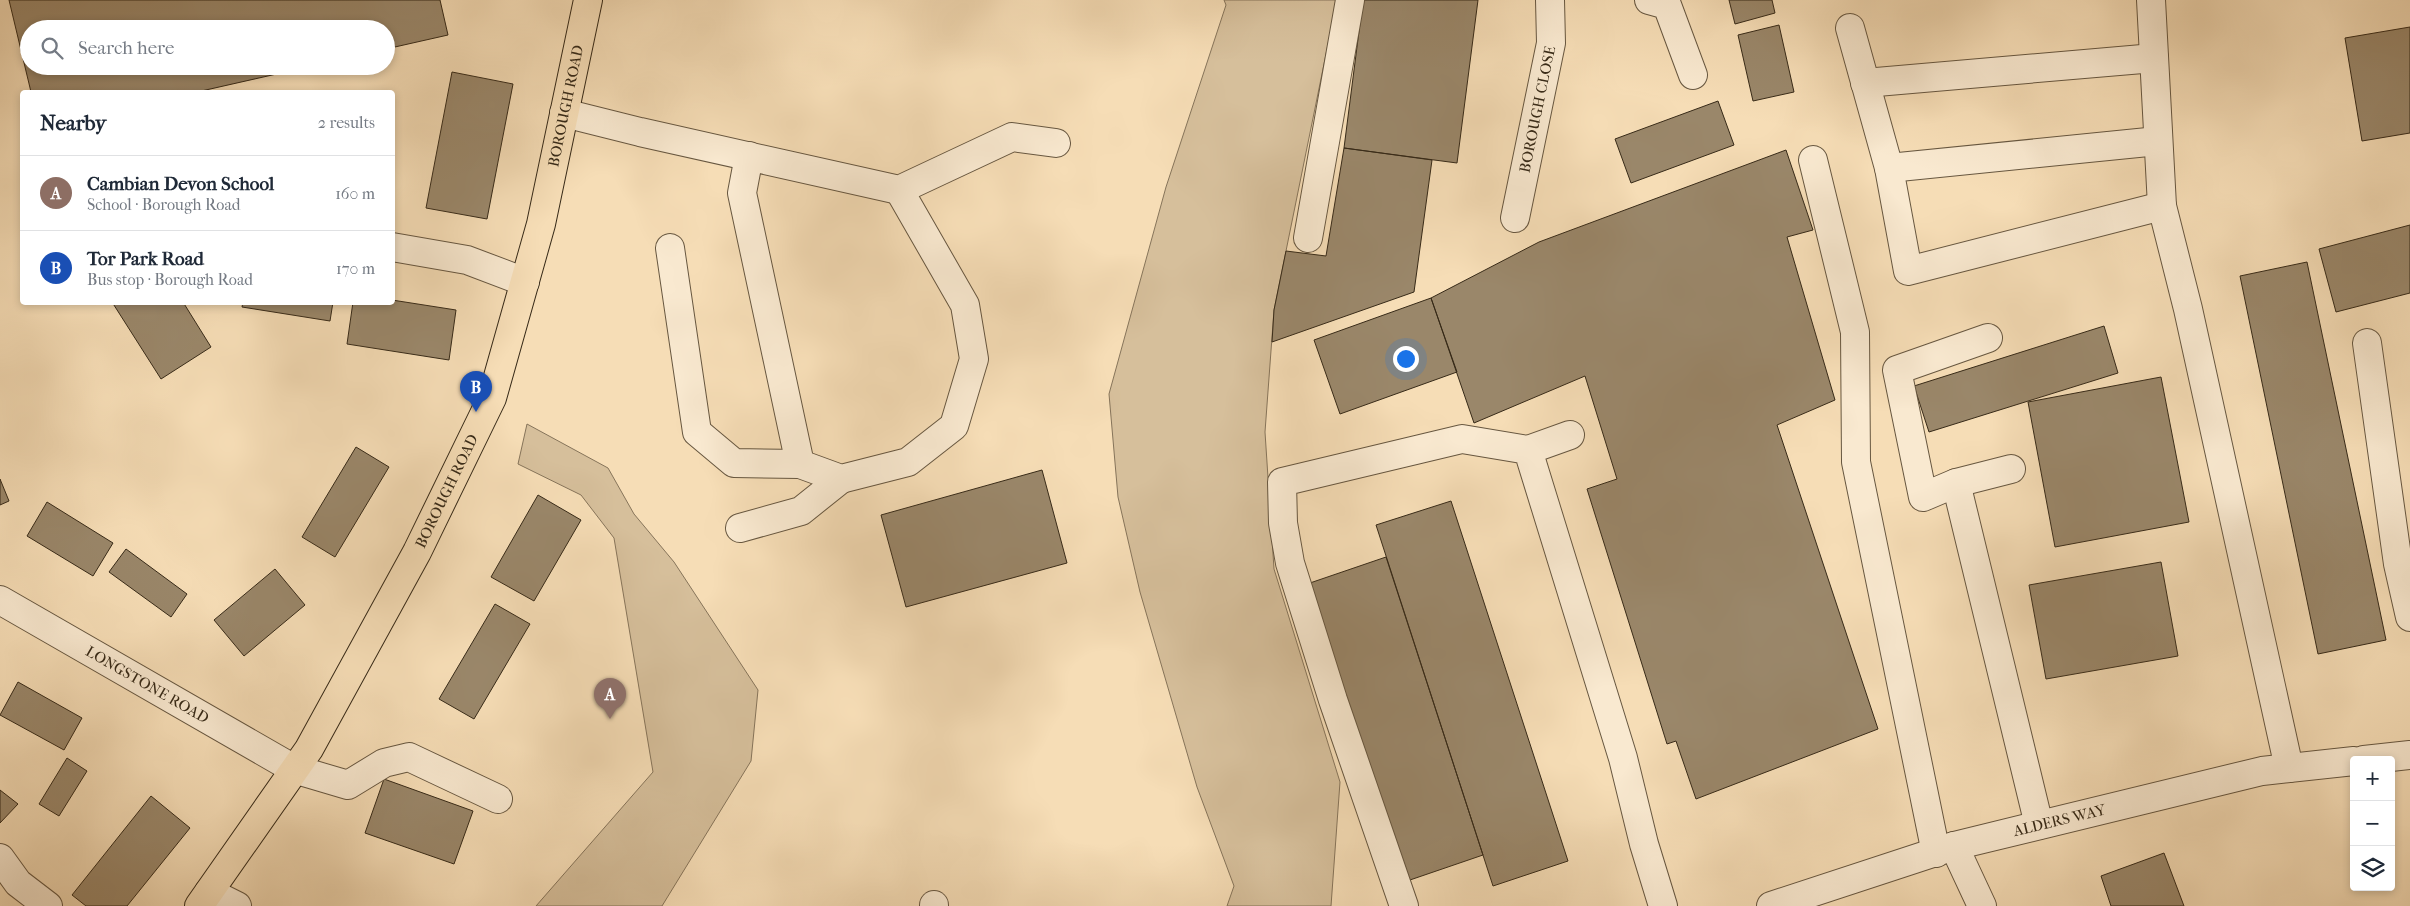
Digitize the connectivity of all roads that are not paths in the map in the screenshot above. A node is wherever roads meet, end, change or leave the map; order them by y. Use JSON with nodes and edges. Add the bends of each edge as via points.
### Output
{"nodes":[{"id":1,"x":588,"y":0,"type":"edge"},
{"id":2,"x":1350,"y":0,"type":"edge"},
{"id":3,"x":1550,"y":0,"type":"edge"},
{"id":4,"x":1650,"y":0,"type":"edge"},
{"id":5,"x":2151,"y":0,"type":"edge"},
{"id":6,"x":1850,"y":28,"type":"dead end"},
{"id":7,"x":2154,"y":58,"type":"junction"},
{"id":8,"x":1693,"y":75,"type":"dead end"},
{"id":9,"x":1866,"y":83,"type":"junction"},
{"id":10,"x":564,"y":113,"type":"junction"},
{"id":11,"x":2158,"y":141,"type":"junction"},
{"id":12,"x":1056,"y":143,"type":"dead end"},
{"id":13,"x":749,"y":156,"type":"junction"},
{"id":14,"x":1813,"y":160,"type":"dead end"},
{"id":15,"x":1889,"y":168,"type":"junction"},
{"id":16,"x":899,"y":190,"type":"junction"},
{"id":17,"x":2162,"y":206,"type":"junction"},
{"id":18,"x":1515,"y":218,"type":"dead end"},
{"id":19,"x":1308,"y":238,"type":"dead end"},
{"id":20,"x":395,"y":248,"type":"edge"},
{"id":21,"x":670,"y":248,"type":"dead end"},
{"id":22,"x":525,"y":282,"type":"junction"},
{"id":23,"x":1988,"y":338,"type":"dead end"},
{"id":24,"x":2367,"y":343,"type":"dead end"},
{"id":25,"x":1570,"y":435,"type":"dead end"},
{"id":26,"x":1528,"y":450,"type":"junction"},
{"id":27,"x":800,"y":464,"type":"junction"},
{"id":28,"x":2011,"y":469,"type":"dead end"},
{"id":29,"x":841,"y":479,"type":"junction"},
{"id":30,"x":1956,"y":483,"type":"junction"},
{"id":31,"x":740,"y":528,"type":"dead end"},
{"id":32,"x":0,"y":600,"type":"edge"},
{"id":33,"x":2410,"y":617,"type":"edge"},
{"id":34,"x":2410,"y":755,"type":"edge"},
{"id":35,"x":2395,"y":757,"type":"edge"},
{"id":36,"x":2350,"y":761,"type":"edge"},
{"id":37,"x":2289,"y":768,"type":"junction"},
{"id":38,"x":294,"y":769,"type":"junction"},
{"id":39,"x":498,"y":798,"type":"dead end"},
{"id":40,"x":2039,"y":825,"type":"junction"},
{"id":41,"x":1945,"y":850,"type":"junction"},
{"id":42,"x":0,"y":858,"type":"edge"},
{"id":43,"x":204,"y":899,"type":"edge"},
{"id":44,"x":48,"y":906,"type":"edge"},
{"id":45,"x":237,"y":906,"type":"edge"},
{"id":46,"x":1404,"y":906,"type":"edge"},
{"id":47,"x":1663,"y":906,"type":"edge"},
{"id":48,"x":1771,"y":906,"type":"edge"},
{"id":49,"x":1982,"y":906,"type":"edge"}],
"edges":[{"from":1,"to":10,"type":"main road","name":"BOROUGH ROAD"},
{"from":2,"to":19,"type":"street"},
{"from":3,"to":18,"type":"street","name":"BOROUGH CLOSE","via":[[1551,43]]},
{"from":4,"to":8,"type":"street","via":[[1667,5]]},
{"from":5,"to":7,"type":"street"},
{"from":6,"to":9,"type":"street"},
{"from":7,"to":9,"type":"street"},
{"from":7,"to":11,"type":"street"},
{"from":9,"to":15,"type":"street"},
{"from":10,"to":13,"type":"street"},
{"from":10,"to":22,"type":"main road","name":"BOROUGH ROAD","via":[[541,224]]},
{"from":11,"to":15,"type":"street"},
{"from":11,"to":17,"type":"street"},
{"from":12,"to":16,"type":"street","via":[[1012,137]]},
{"from":13,"to":16,"type":"street"},
{"from":13,"to":27,"type":"street","via":[[742,193]]},
{"from":14,"to":41,"type":"street","via":[[1855,332],[1856,462]]},
{"from":15,"to":17,"type":"street","via":[[1908,271]]},
{"from":16,"to":29,"type":"street","via":[[965,305],[974,359],[954,426],[908,462]]},
{"from":17,"to":37,"type":"street"},
{"from":20,"to":22,"type":"street","via":[[467,260]]},
{"from":21,"to":27,"type":"street","via":[[698,432],[734,463]]},
{"from":22,"to":38,"type":"main road","name":"BOROUGH ROAD","via":[[492,398],[417,552],[309,749]]},
{"from":23,"to":30,"type":"street","via":[[1896,370],[1923,497]]},
{"from":24,"to":33,"type":"street","via":[[2398,564]]},
{"from":25,"to":26,"type":"street"},
{"from":26,"to":46,"type":"street","via":[[1462,439],[1282,482],[1283,523],[1290,563]]},
{"from":26,"to":47,"type":"street","via":[[1623,758]]},
{"from":27,"to":29,"type":"street"},
{"from":28,"to":30,"type":"street"},
{"from":29,"to":31,"type":"street","via":[[801,511]]},
{"from":30,"to":40,"type":"street"},
{"from":32,"to":38,"type":"street","name":"LONGSTONE ROAD"},
{"from":34,"to":35,"type":"street"},
{"from":36,"to":37,"type":"street","name":"ALDERS WAY"},
{"from":37,"to":40,"type":"street","name":"ALDERS WAY","via":[[2262,771]]},
{"from":38,"to":39,"type":"street","name":"LONGSTONE ROAD","via":[[348,784],[384,763],[409,757]]},
{"from":38,"to":43,"type":"main road","name":"BOROUGH ROAD"},
{"from":40,"to":41,"type":"street","name":"ALDERS WAY"},
{"from":41,"to":48,"type":"street","name":"ALDERS WAY"},
{"from":41,"to":49,"type":"street"},
{"from":42,"to":44,"type":"street","via":[[18,882]]},
{"from":43,"to":45,"type":"street"}]}
